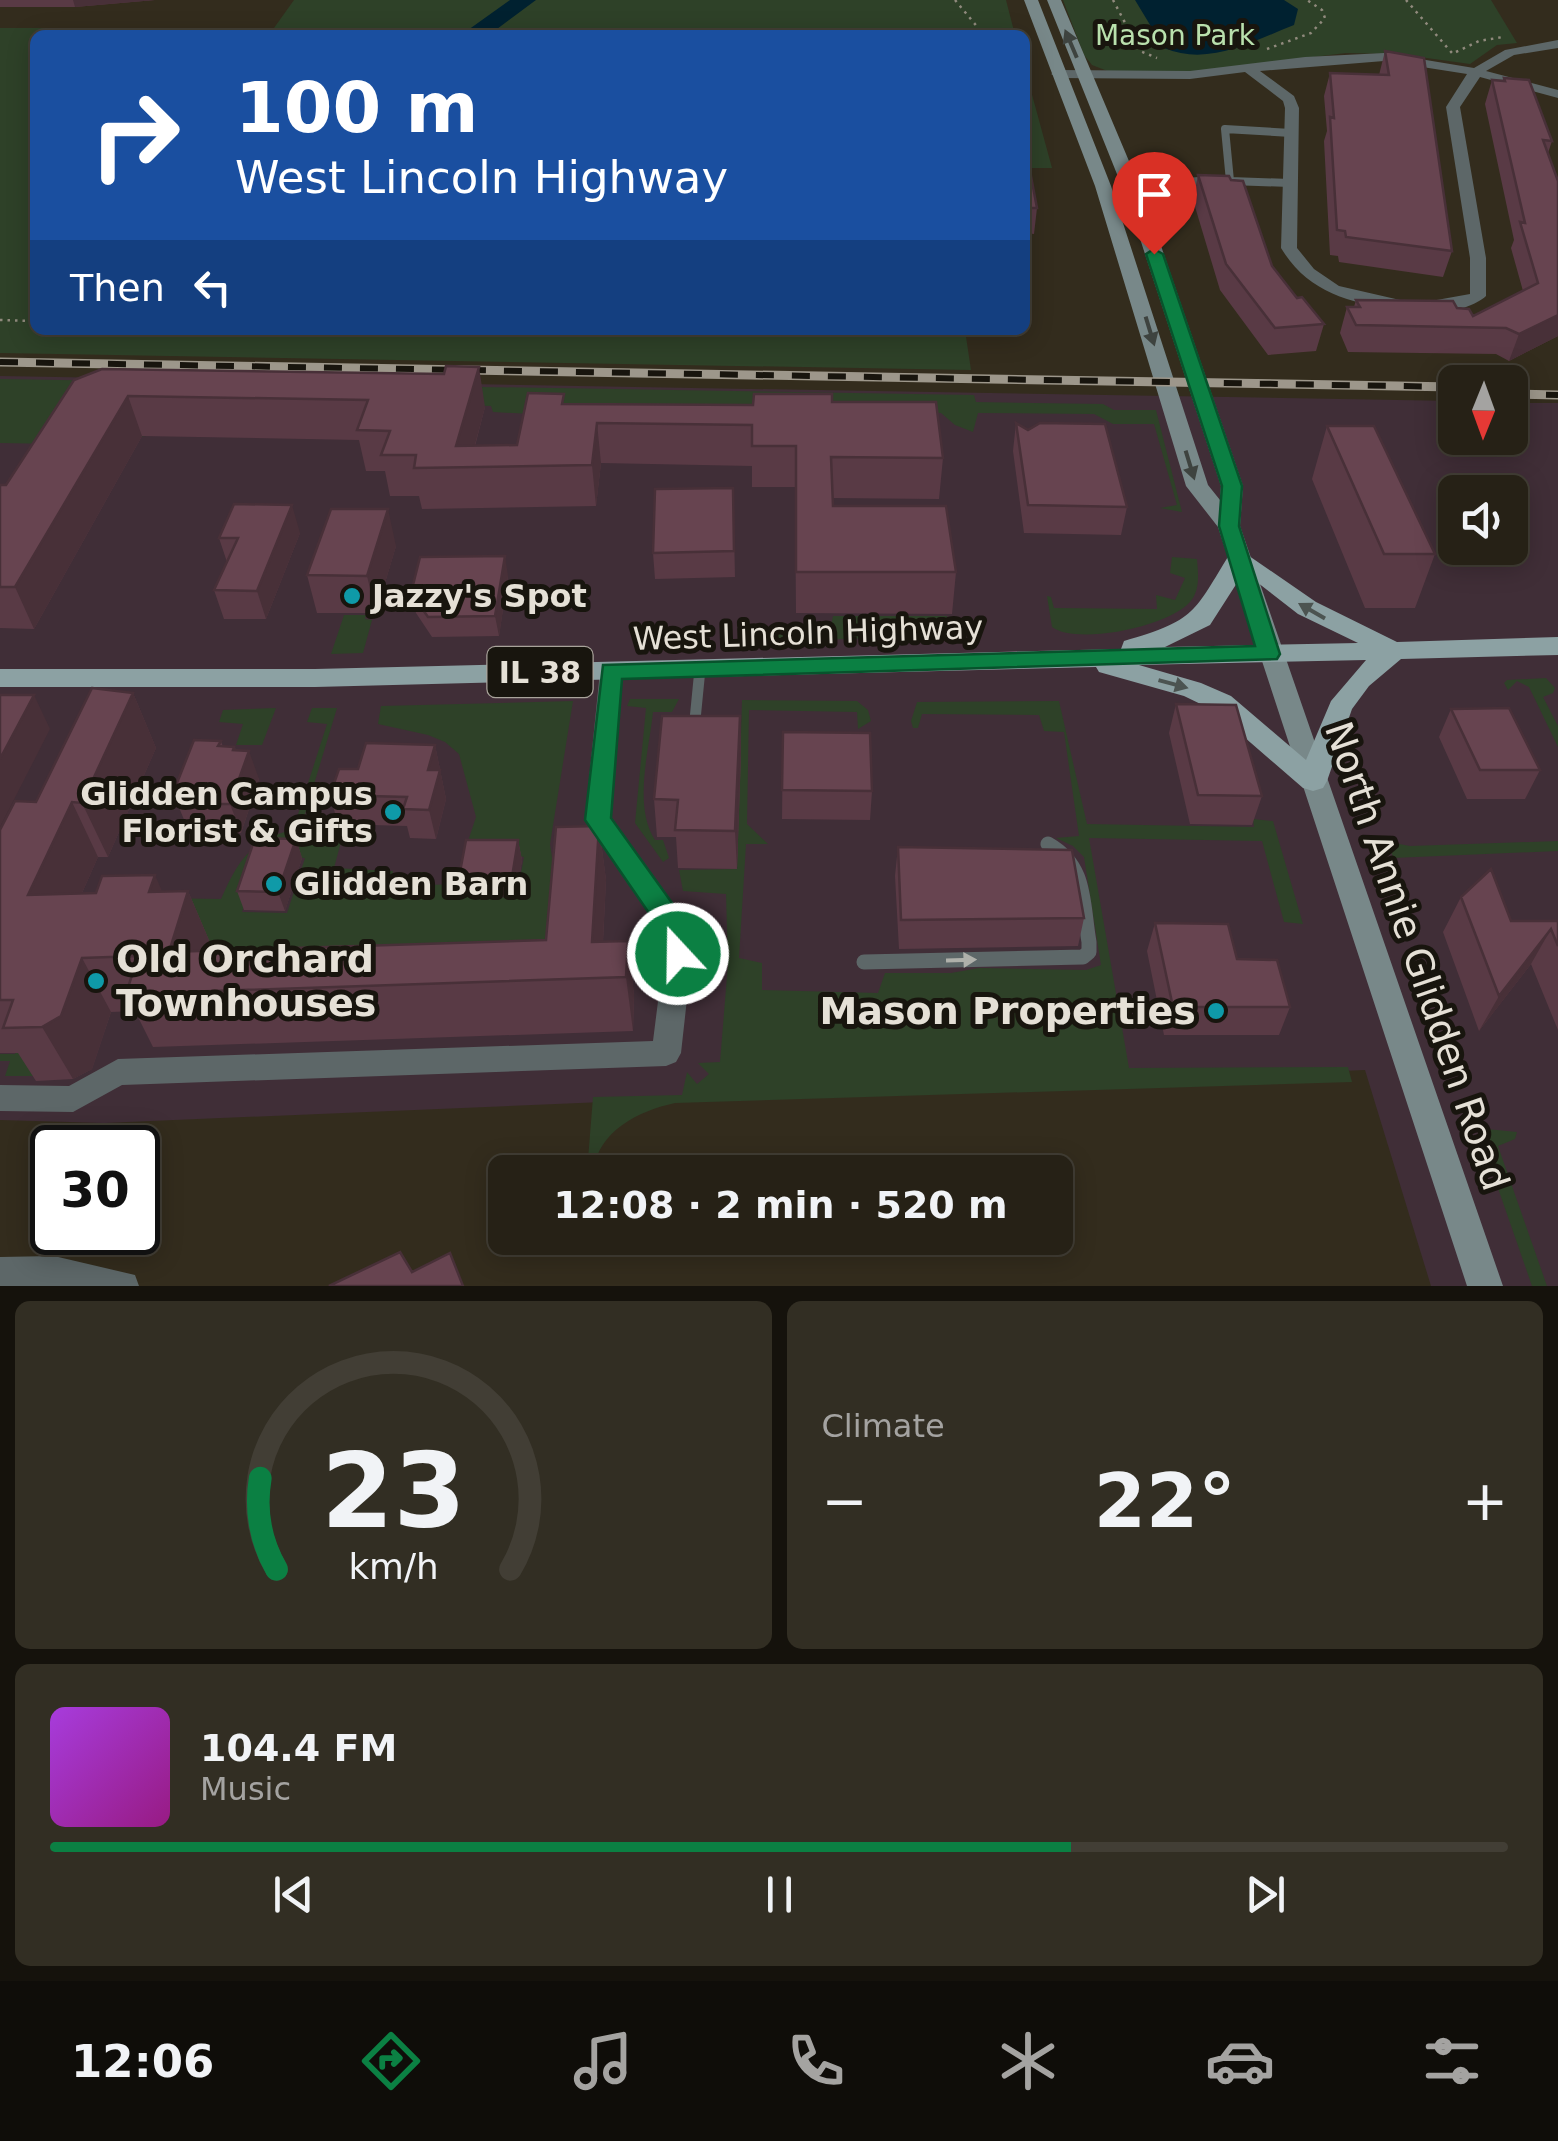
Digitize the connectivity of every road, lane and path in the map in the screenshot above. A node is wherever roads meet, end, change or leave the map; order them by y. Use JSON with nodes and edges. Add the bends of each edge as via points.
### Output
{"nodes":[{"id":1,"x":955,"y":0,"type":"edge"},
{"id":2,"x":1031,"y":0,"type":"edge"},
{"id":3,"x":1054,"y":0,"type":"edge"},
{"id":4,"x":1307,"y":0,"type":"edge"},
{"id":5,"x":1406,"y":0,"type":"edge"},
{"id":6,"x":980,"y":30,"type":"edge"},
{"id":7,"x":1558,"y":44,"type":"edge"},
{"id":8,"x":1531,"y":45,"type":"junction"},
{"id":9,"x":1256,"y":52,"type":"dead end"},
{"id":10,"x":1454,"y":54,"type":"junction"},
{"id":11,"x":1326,"y":61,"type":"junction"},
{"id":12,"x":1249,"y":70,"type":"junction"},
{"id":13,"x":1474,"y":72,"type":"junction"},
{"id":14,"x":1060,"y":80,"type":"junction"},
{"id":15,"x":1087,"y":81,"type":"junction"},
{"id":16,"x":1265,"y":82,"type":"junction"},
{"id":17,"x":1558,"y":94,"type":"edge"},
{"id":18,"x":1291,"y":134,"type":"junction"},
{"id":19,"x":1230,"y":181,"type":"junction"},
{"id":20,"x":1290,"y":183,"type":"junction"},
{"id":21,"x":1136,"y":199,"type":"junction"},
{"id":22,"x":0,"y":320,"type":"edge"},
{"id":23,"x":30,"y":321,"type":"edge"},
{"id":24,"x":1229,"y":526,"type":"junction"},
{"id":25,"x":1238,"y":557,"type":"junction"},
{"id":26,"x":1558,"y":646,"type":"edge"},
{"id":27,"x":1395,"y":650,"type":"junction"},
{"id":28,"x":1269,"y":654,"type":"junction"},
{"id":29,"x":1079,"y":658,"type":"junction"},
{"id":30,"x":700,"y":669,"type":"junction"},
{"id":31,"x":612,"y":671,"type":"junction"},
{"id":32,"x":0,"y":678,"type":"edge"},
{"id":33,"x":694,"y":746,"type":"edge"},
{"id":34,"x":1312,"y":781,"type":"junction"},
{"id":35,"x":1048,"y":844,"type":"dead end"},
{"id":36,"x":864,"y":962,"type":"dead end"},
{"id":37,"x":0,"y":1098,"type":"edge"},
{"id":38,"x":0,"y":1273,"type":"edge"},
{"id":39,"x":124,"y":1286,"type":"edge"},
{"id":40,"x":1485,"y":1286,"type":"edge"}],
"edges":[{"from":1,"to":6,"type":"path"},
{"from":2,"to":14,"type":"main road"},
{"from":15,"to":3,"type":"main road","one_way":true},
{"from":4,"to":9,"type":"path","via":[[1322,10],[1320,27]]},
{"from":5,"to":10,"type":"path"},
{"from":7,"to":8,"type":"street"},
{"from":8,"to":10,"type":"path","via":[[1499,37]]},
{"from":8,"to":13,"type":"street","via":[[1504,52]]},
{"from":10,"to":13,"type":"path"},
{"from":11,"to":12,"type":"street"},
{"from":11,"to":13,"type":"street","via":[[1384,57]]},
{"from":11,"to":16,"type":"street"},
{"from":12,"to":15,"type":"street"},
{"from":12,"to":16,"type":"street"},
{"from":13,"to":17,"type":"street"},
{"from":13,"to":20,"type":"street","via":[[1453,107],[1478,296],[1426,307],[1331,290],[1308,276],[1288,248]]},
{"from":14,"to":15,"type":"street"},
{"from":14,"to":24,"type":"main road","one_way":true,"via":[[1103,186],[1197,486]]},
{"from":15,"to":16,"type":"street","via":[[1205,88]]},
{"from":15,"to":21,"type":"main road"},
{"from":16,"to":18,"type":"street","via":[[1289,99]]},
{"from":18,"to":19,"type":"lane","via":[[1225,129]]},
{"from":18,"to":20,"type":"street"},
{"from":19,"to":20,"type":"lane"},
{"from":19,"to":21,"type":"lane","via":[[1171,180]]},
{"from":21,"to":24,"type":"main road","via":[[1232,486]]},
{"from":22,"to":23,"type":"path"},
{"from":24,"to":25,"type":"main road","name":"North Annie Glidden Road"},
{"from":27,"to":25,"type":"main road","one_way":true,"via":[[1308,608]]},
{"from":25,"to":28,"type":"main road","name":"North Annie Glidden Road"},
{"from":25,"to":29,"type":"main road","via":[[1220,600],[1197,625]]},
{"from":26,"to":27,"type":"main road","name":"West Lincoln Highway","number":"IL 38"},
{"from":27,"to":28,"type":"main road","name":"West Lincoln Highway","number":"IL 38"},
{"from":27,"to":34,"type":"main road","via":[[1340,700]]},
{"from":28,"to":29,"type":"main road","name":"West Lincoln Highway","number":"IL 38"},
{"from":28,"to":34,"type":"main road","name":"North Annie Glidden Road"},
{"from":29,"to":30,"type":"main road","name":"West Lincoln Highway","number":"IL 38"},
{"from":29,"to":34,"type":"main road","one_way":true,"via":[[1192,689],[1222,704]]},
{"from":30,"to":31,"type":"main road","name":"West Lincoln Highway","number":"IL 38"},
{"from":30,"to":33,"type":"lane"},
{"from":31,"to":32,"type":"main road","name":"West Lincoln Highway","number":"IL 38"},
{"from":31,"to":37,"type":"street","via":[[598,820],[675,929],[666,1054],[118,1072],[73,1099]]},
{"from":34,"to":40,"type":"main road","name":"North Annie Glidden Road"},
{"from":36,"to":35,"type":"lane","one_way":true,"via":[[1084,957],[1089,942],[1076,868]]},
{"from":38,"to":39,"type":"street","via":[[54,1272]]}]}
